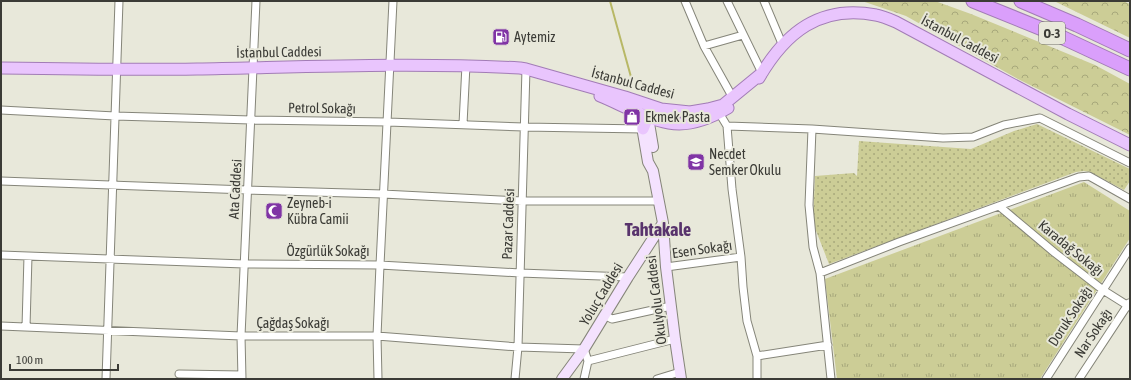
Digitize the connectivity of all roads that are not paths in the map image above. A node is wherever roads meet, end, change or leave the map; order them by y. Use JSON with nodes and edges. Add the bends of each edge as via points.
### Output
{"nodes":[{"id":1,"x":119,"y":1,"type":"edge"},
{"id":2,"x":256,"y":1,"type":"edge"},
{"id":3,"x":393,"y":1,"type":"edge"},
{"id":4,"x":685,"y":1,"type":"edge"},
{"id":5,"x":727,"y":1,"type":"edge"},
{"id":6,"x":764,"y":1,"type":"edge"},
{"id":7,"x":973,"y":1,"type":"edge"},
{"id":8,"x":1021,"y":1,"type":"edge"},
{"id":9,"x":743,"y":35,"type":"junction"},
{"id":10,"x":704,"y":46,"type":"junction"},
{"id":11,"x":783,"y":46,"type":"junction"},
{"id":12,"x":1130,"y":50,"type":"edge"},
{"id":13,"x":390,"y":65,"type":"junction"},
{"id":14,"x":466,"y":65,"type":"junction"},
{"id":15,"x":1,"y":68,"type":"edge"},
{"id":16,"x":253,"y":68,"type":"junction"},
{"id":17,"x":526,"y":69,"type":"junction"},
{"id":18,"x":1130,"y":69,"type":"edge"},
{"id":19,"x":117,"y":70,"type":"junction"},
{"id":20,"x":762,"y":73,"type":"junction"},
{"id":21,"x":557,"y":78,"type":"junction"},
{"id":22,"x":625,"y":97,"type":"junction"},
{"id":23,"x":733,"y":98,"type":"junction"},
{"id":24,"x":1,"y":110,"type":"edge"},
{"id":25,"x":718,"y":110,"type":"junction"},
{"id":26,"x":681,"y":111,"type":"junction"},
{"id":27,"x":644,"y":115,"type":"junction"},
{"id":28,"x":115,"y":116,"type":"junction"},
{"id":29,"x":251,"y":120,"type":"junction"},
{"id":30,"x":388,"y":122,"type":"junction"},
{"id":31,"x":463,"y":124,"type":"junction"},
{"id":32,"x":524,"y":126,"type":"junction"},
{"id":33,"x":727,"y":126,"type":"junction"},
{"id":34,"x":643,"y":128,"type":"junction"},
{"id":35,"x":812,"y":130,"type":"junction"},
{"id":36,"x":1130,"y":145,"type":"edge"},
{"id":37,"x":1130,"y":163,"type":"edge"},
{"id":38,"x":653,"y":171,"type":"junction"},
{"id":39,"x":1,"y":181,"type":"edge"},
{"id":40,"x":113,"y":186,"type":"junction"},
{"id":41,"x":248,"y":190,"type":"junction"},
{"id":42,"x":383,"y":194,"type":"junction"},
{"id":43,"x":1130,"y":199,"type":"edge"},
{"id":44,"x":522,"y":201,"type":"junction"},
{"id":45,"x":659,"y":201,"type":"junction"},
{"id":46,"x":999,"y":206,"type":"junction"},
{"id":47,"x":663,"y":223,"type":"junction"},
{"id":48,"x":1130,"y":248,"type":"edge"},
{"id":49,"x":1,"y":255,"type":"edge"},
{"id":50,"x":28,"y":256,"type":"junction"},
{"id":51,"x":741,"y":257,"type":"junction"},
{"id":52,"x":110,"y":259,"type":"junction"},
{"id":53,"x":244,"y":264,"type":"junction"},
{"id":54,"x":380,"y":265,"type":"junction"},
{"id":55,"x":666,"y":267,"type":"junction"},
{"id":56,"x":520,"y":273,"type":"junction"},
{"id":57,"x":820,"y":273,"type":"junction"},
{"id":58,"x":628,"y":277,"type":"junction"},
{"id":59,"x":1103,"y":290,"type":"junction"},
{"id":60,"x":1129,"y":305,"type":"edge"},
{"id":61,"x":671,"y":306,"type":"junction"},
{"id":62,"x":604,"y":315,"type":"junction"},
{"id":63,"x":1,"y":326,"type":"edge"},
{"id":64,"x":26,"y":327,"type":"junction"},
{"id":65,"x":107,"y":330,"type":"junction"},
{"id":66,"x":241,"y":336,"type":"junction"},
{"id":67,"x":377,"y":336,"type":"junction"},
{"id":68,"x":675,"y":340,"type":"junction"},
{"id":69,"x":828,"y":345,"type":"junction"},
{"id":70,"x":518,"y":347,"type":"junction"},
{"id":71,"x":584,"y":349,"type":"junction"},
{"id":72,"x":756,"y":356,"type":"junction"},
{"id":73,"x":588,"y":361,"type":"junction"},
{"id":74,"x":178,"y":374,"type":"dead end"},
{"id":75,"x":680,"y":375,"type":"edge"},
{"id":76,"x":242,"y":377,"type":"edge"},
{"id":77,"x":106,"y":379,"type":"edge"},
{"id":78,"x":378,"y":379,"type":"edge"},
{"id":79,"x":515,"y":379,"type":"edge"},
{"id":80,"x":562,"y":379,"type":"edge"},
{"id":81,"x":584,"y":379,"type":"edge"},
{"id":82,"x":657,"y":379,"type":"edge"},
{"id":83,"x":757,"y":379,"type":"edge"},
{"id":84,"x":831,"y":379,"type":"edge"},
{"id":85,"x":1046,"y":379,"type":"edge"},
{"id":86,"x":1079,"y":379,"type":"edge"}],
"edges":[{"from":1,"to":19,"type":"street"},
{"from":2,"to":16,"type":"street","name":"Ata Caddesi"},
{"from":3,"to":13,"type":"street"},
{"from":4,"to":10,"type":"street"},
{"from":5,"to":9,"type":"street"},
{"from":6,"to":11,"type":"street"},
{"from":7,"to":18,"type":"highway","number":"O-3","via":[[1057,35]]},
{"from":8,"to":12,"type":"highway","number":"O-3"},
{"from":9,"to":10,"type":"street"},
{"from":9,"to":20,"type":"street"},
{"from":10,"to":23,"type":"street"},
{"from":11,"to":20,"type":"main road","name":"İstanbul Caddesi"},
{"from":11,"to":36,"type":"main road","name":"İstanbul Caddesi","via":[[814,20],[834,14],[855,12],[876,15],[896,22]]},
{"from":13,"to":14,"type":"main road","name":"İstanbul Caddesi"},
{"from":13,"to":16,"type":"main road","name":"İstanbul Caddesi"},
{"from":13,"to":30,"type":"street"},
{"from":14,"to":17,"type":"main road","name":"İstanbul Caddesi"},
{"from":14,"to":31,"type":"street"},
{"from":15,"to":19,"type":"main road","name":"İstanbul Caddesi"},
{"from":16,"to":19,"type":"main road","name":"İstanbul Caddesi"},
{"from":16,"to":29,"type":"street","name":"Ata Caddesi"},
{"from":17,"to":21,"type":"main road","name":"İstanbul Caddesi"},
{"from":17,"to":32,"type":"street","name":"Pazar Caddesi"},
{"from":19,"to":28,"type":"street"},
{"from":20,"to":23,"type":"main road","name":"İstanbul Caddesi"},
{"from":20,"to":25,"type":"main road","name":"İstanbul Caddesi","via":[[754,87],[729,108]]},
{"from":21,"to":22,"type":"main road","name":"İstanbul Caddesi"},
{"from":21,"to":27,"type":"main road","name":"İstanbul Caddesi"},
{"from":22,"to":26,"type":"main road","name":"İstanbul Caddesi","via":[[661,109]]},
{"from":22,"to":27,"type":"main road","via":[[641,108]]},
{"from":23,"to":25,"type":"main road","name":"İstanbul Caddesi"},
{"from":24,"to":28,"type":"street","name":"Petrol Sokağı"},
{"from":25,"to":26,"type":"main road","name":"İstanbul Caddesi"},
{"from":25,"to":27,"type":"main road","name":"İstanbul Caddesi","via":[[712,117],[670,124]]},
{"from":25,"to":33,"type":"street"},
{"from":26,"to":27,"type":"main road"},
{"from":27,"to":34,"type":"main road"},
{"from":27,"to":38,"type":"street","via":[[655,163]]},
{"from":28,"to":29,"type":"street","name":"Petrol Sokağı"},
{"from":28,"to":40,"type":"street"},
{"from":29,"to":30,"type":"street","name":"Petrol Sokağı"},
{"from":29,"to":41,"type":"street","name":"Ata Caddesi"},
{"from":30,"to":31,"type":"street","name":"Petrol Sokağı"},
{"from":30,"to":42,"type":"street"},
{"from":31,"to":32,"type":"street","name":"Petrol Sokağı"},
{"from":32,"to":34,"type":"street","name":"Petrol Sokağı"},
{"from":32,"to":44,"type":"street","name":"Pazar Caddesi"},
{"from":33,"to":35,"type":"street"},
{"from":33,"to":51,"type":"street"},
{"from":34,"to":38,"type":"street","via":[[648,162]]},
{"from":35,"to":37,"type":"street","via":[[943,138],[973,137],[1004,125],[1040,118]]},
{"from":35,"to":57,"type":"street","via":[[809,206],[813,247]]},
{"from":38,"to":45,"type":"street","name":"Okulyolu Caddesi"},
{"from":39,"to":40,"type":"street"},
{"from":40,"to":41,"type":"street"},
{"from":40,"to":52,"type":"street"},
{"from":41,"to":42,"type":"street"},
{"from":41,"to":53,"type":"street","name":"Ata Caddesi"},
{"from":42,"to":44,"type":"street"},
{"from":42,"to":54,"type":"street"},
{"from":43,"to":46,"type":"street","via":[[1088,176]]},
{"from":44,"to":45,"type":"street"},
{"from":44,"to":56,"type":"street","name":"Pazar Caddesi"},
{"from":45,"to":47,"type":"street","name":"Okulyolu Caddesi"},
{"from":46,"to":57,"type":"street"},
{"from":46,"to":59,"type":"street","name":"Karadağ Sokağı"},
{"from":47,"to":55,"type":"street","name":"Okulyolu Caddesi"},
{"from":47,"to":58,"type":"street","name":"Yoluç Caddesi"},
{"from":48,"to":59,"type":"street","name":"Doruk Sokağı"},
{"from":49,"to":50,"type":"street","name":"Özgürlük Sokağı"},
{"from":50,"to":52,"type":"street","name":"Özgürlük Sokağı"},
{"from":50,"to":64,"type":"street"},
{"from":51,"to":55,"type":"street","name":"Esen Sokağı"},
{"from":51,"to":72,"type":"street","via":[[747,321]]},
{"from":52,"to":53,"type":"street","name":"Özgürlük Sokağı"},
{"from":52,"to":65,"type":"street"},
{"from":53,"to":54,"type":"street","name":"Özgürlük Sokağı"},
{"from":53,"to":66,"type":"street","name":"Ata Caddesi"},
{"from":54,"to":56,"type":"street","name":"Özgürlük Sokağı"},
{"from":54,"to":67,"type":"street"},
{"from":55,"to":61,"type":"street","name":"Okulyolu Caddesi"},
{"from":56,"to":58,"type":"street","name":"Özgürlük Sokağı"},
{"from":56,"to":70,"type":"street","name":"Pazar Caddesi"},
{"from":57,"to":69,"type":"street"},
{"from":58,"to":62,"type":"street","name":"Yoluç Caddesi"},
{"from":59,"to":60,"type":"street","name":"Karadağ Sokağı"},
{"from":59,"to":85,"type":"street","name":"Doruk Sokağı"},
{"from":60,"to":86,"type":"street","name":"Nar Sokağı"},
{"from":61,"to":62,"type":"street","via":[[612,319]]},
{"from":61,"to":68,"type":"street","name":"Okulyolu Caddesi"},
{"from":62,"to":71,"type":"street","name":"Yoluç Caddesi"},
{"from":63,"to":64,"type":"street","name":"Çağdaş Sokağı"},
{"from":64,"to":65,"type":"street","name":"Çağdaş Sokağı"},
{"from":65,"to":66,"type":"street","name":"Çağdaş Sokağı"},
{"from":65,"to":77,"type":"street"},
{"from":66,"to":67,"type":"street","name":"Çağdaş Sokağı"},
{"from":66,"to":76,"type":"street","name":"Ata Caddesi"},
{"from":67,"to":70,"type":"street","name":"Çağdaş Sokağı"},
{"from":67,"to":78,"type":"street"},
{"from":68,"to":73,"type":"street"},
{"from":68,"to":75,"type":"street","name":"Okulyolu Caddesi"},
{"from":69,"to":72,"type":"street"},
{"from":69,"to":84,"type":"street"},
{"from":70,"to":71,"type":"street","name":"Çağdaş Sokağı"},
{"from":70,"to":79,"type":"street","name":"Pazar Caddesi"},
{"from":71,"to":73,"type":"street"},
{"from":71,"to":80,"type":"street","name":"Yoluç Caddesi"},
{"from":72,"to":83,"type":"street"},
{"from":73,"to":81,"type":"street"},
{"from":74,"to":76,"type":"street"},
{"from":75,"to":82,"type":"street"}]}
